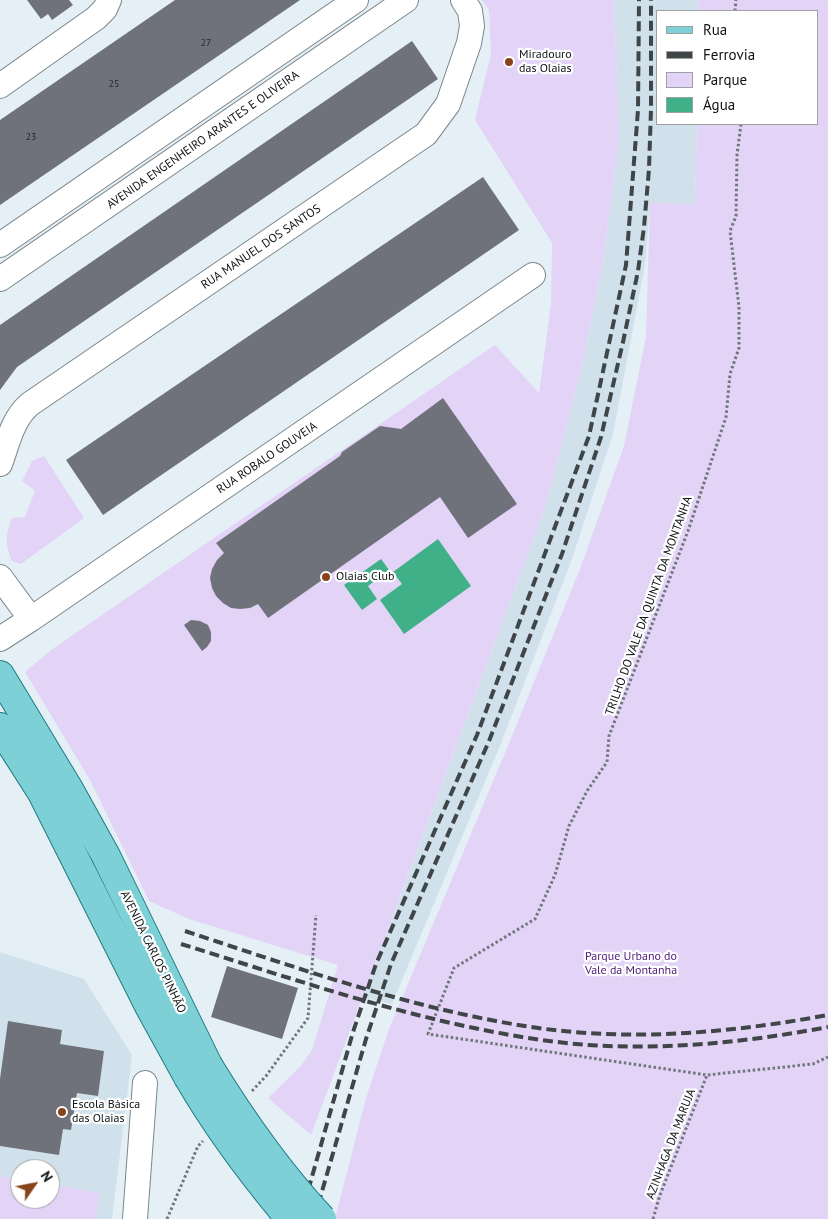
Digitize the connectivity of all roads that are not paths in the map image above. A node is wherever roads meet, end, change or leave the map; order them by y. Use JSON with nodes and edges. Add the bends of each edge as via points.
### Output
{"nodes":[{"id":1,"x":109,"y":0,"type":"edge"},
{"id":2,"x":356,"y":0,"type":"edge"},
{"id":3,"x":406,"y":0,"type":"edge"},
{"id":4,"x":463,"y":0,"type":"edge"},
{"id":5,"x":0,"y":86,"type":"edge"},
{"id":6,"x":0,"y":245,"type":"edge"},
{"id":7,"x":532,"y":275,"type":"dead end"},
{"id":8,"x":0,"y":279,"type":"edge"},
{"id":9,"x":0,"y":464,"type":"edge"},
{"id":10,"x":0,"y":576,"type":"edge"},
{"id":11,"x":31,"y":619,"type":"junction"},
{"id":12,"x":0,"y":639,"type":"edge"},
{"id":13,"x":0,"y":675,"type":"edge"},
{"id":14,"x":0,"y":727,"type":"edge"},
{"id":15,"x":198,"y":1071,"type":"junction"},
{"id":16,"x":145,"y":1083,"type":"dead end"},
{"id":17,"x":135,"y":1219,"type":"edge"},
{"id":18,"x":290,"y":1219,"type":"edge"},
{"id":19,"x":322,"y":1219,"type":"edge"}],
"edges":[{"from":1,"to":5,"type":"street","via":[[96,18]]},
{"from":2,"to":6,"type":"street"},
{"from":3,"to":8,"type":"street","name":"AVENIDA ENGENHEIRO ARANTES E OLIVEIRA"},
{"from":4,"to":9,"type":"street","name":"RUA MANUEL DOS SANTOS","via":[[470,11],[469,43],[448,104],[426,134],[30,404],[16,421]]},
{"from":7,"to":11,"type":"street","name":"RUA ROBALO GOUVEIA"},
{"from":10,"to":11,"type":"street"},
{"from":11,"to":12,"type":"street","name":"RUA ROBALO GOUVEIA"},
{"from":13,"to":15,"type":"main road","name":"AVENIDA CARLOS PINHÃO","via":[[106,856]]},
{"from":14,"to":15,"type":"main road","name":"AVENIDA CARLOS PINHÃO","via":[[42,793],[149,1006]]},
{"from":15,"to":18,"type":"main road","name":"AVENIDA CARLOS PINHÃO","bridge":true,"via":[[218,1125]]},
{"from":15,"to":19,"type":"main road","name":"AVENIDA CARLOS PINHÃO","bridge":true},
{"from":16,"to":17,"type":"street"}]}
